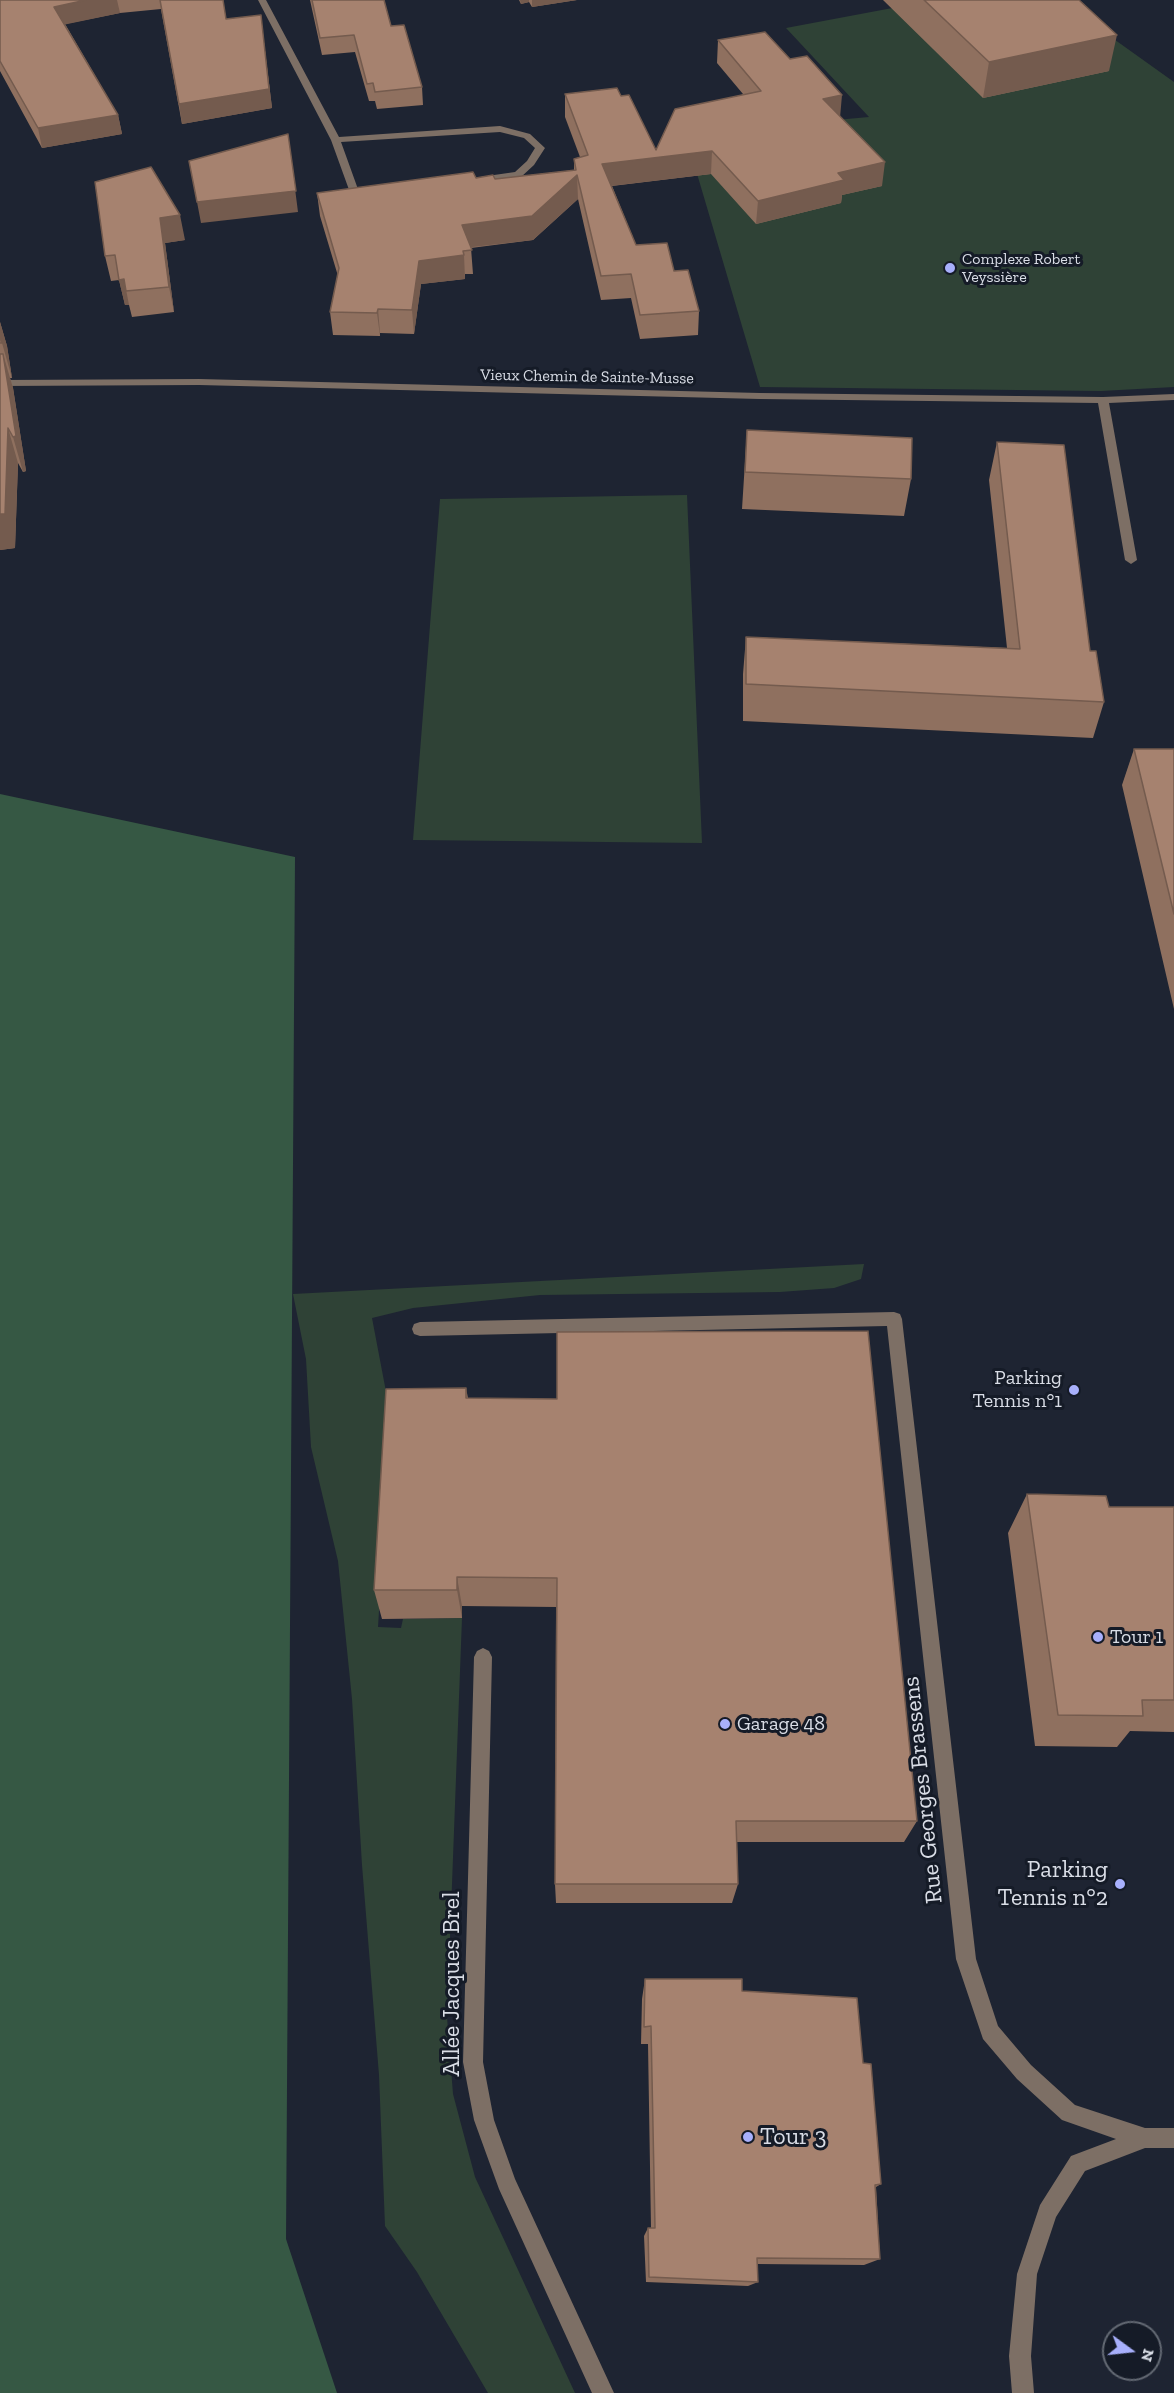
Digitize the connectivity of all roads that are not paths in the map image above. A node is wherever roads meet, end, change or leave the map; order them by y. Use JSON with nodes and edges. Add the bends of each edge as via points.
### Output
{"nodes":[{"id":1,"x":262,"y":0,"type":"edge"},
{"id":2,"x":336,"y":141,"type":"junction"},
{"id":3,"x":460,"y":182,"type":"edge"},
{"id":4,"x":378,"y":193,"type":"edge"},
{"id":5,"x":0,"y":383,"type":"edge"},
{"id":6,"x":1174,"y":397,"type":"edge"},
{"id":7,"x":1102,"y":400,"type":"junction"},
{"id":8,"x":1131,"y":560,"type":"dead end"},
{"id":9,"x":420,"y":1329,"type":"dead end"},
{"id":10,"x":483,"y":1657,"type":"dead end"},
{"id":11,"x":1145,"y":2138,"type":"junction"},
{"id":12,"x":1174,"y":2138,"type":"edge"},
{"id":13,"x":603,"y":2393,"type":"edge"},
{"id":14,"x":1023,"y":2393,"type":"edge"}],
"edges":[{"from":1,"to":2,"type":"street"},
{"from":2,"to":3,"type":"street","via":[[500,129],[527,136],[540,148],[518,175]]},
{"from":2,"to":4,"type":"street","via":[[355,196]]},
{"from":5,"to":7,"type":"street","name":"Vieux Chemin de Sainte-Musse","via":[[199,382],[748,396]]},
{"from":6,"to":7,"type":"street","name":"Vieux Chemin de Sainte-Musse"},
{"from":7,"to":8,"type":"street"},
{"from":9,"to":11,"type":"street","name":"Rue Georges Brassens","via":[[894,1319],[966,1959],[990,2032],[1024,2072],[1069,2113]]},
{"from":10,"to":13,"type":"street","name":"Allée Jacques Brel","via":[[473,2062],[483,2120],[506,2182]]},
{"from":11,"to":12,"type":"street","name":"Rue Georges Brassens"},
{"from":11,"to":14,"type":"street","via":[[1078,2163],[1047,2212],[1027,2274],[1020,2356]]}]}
